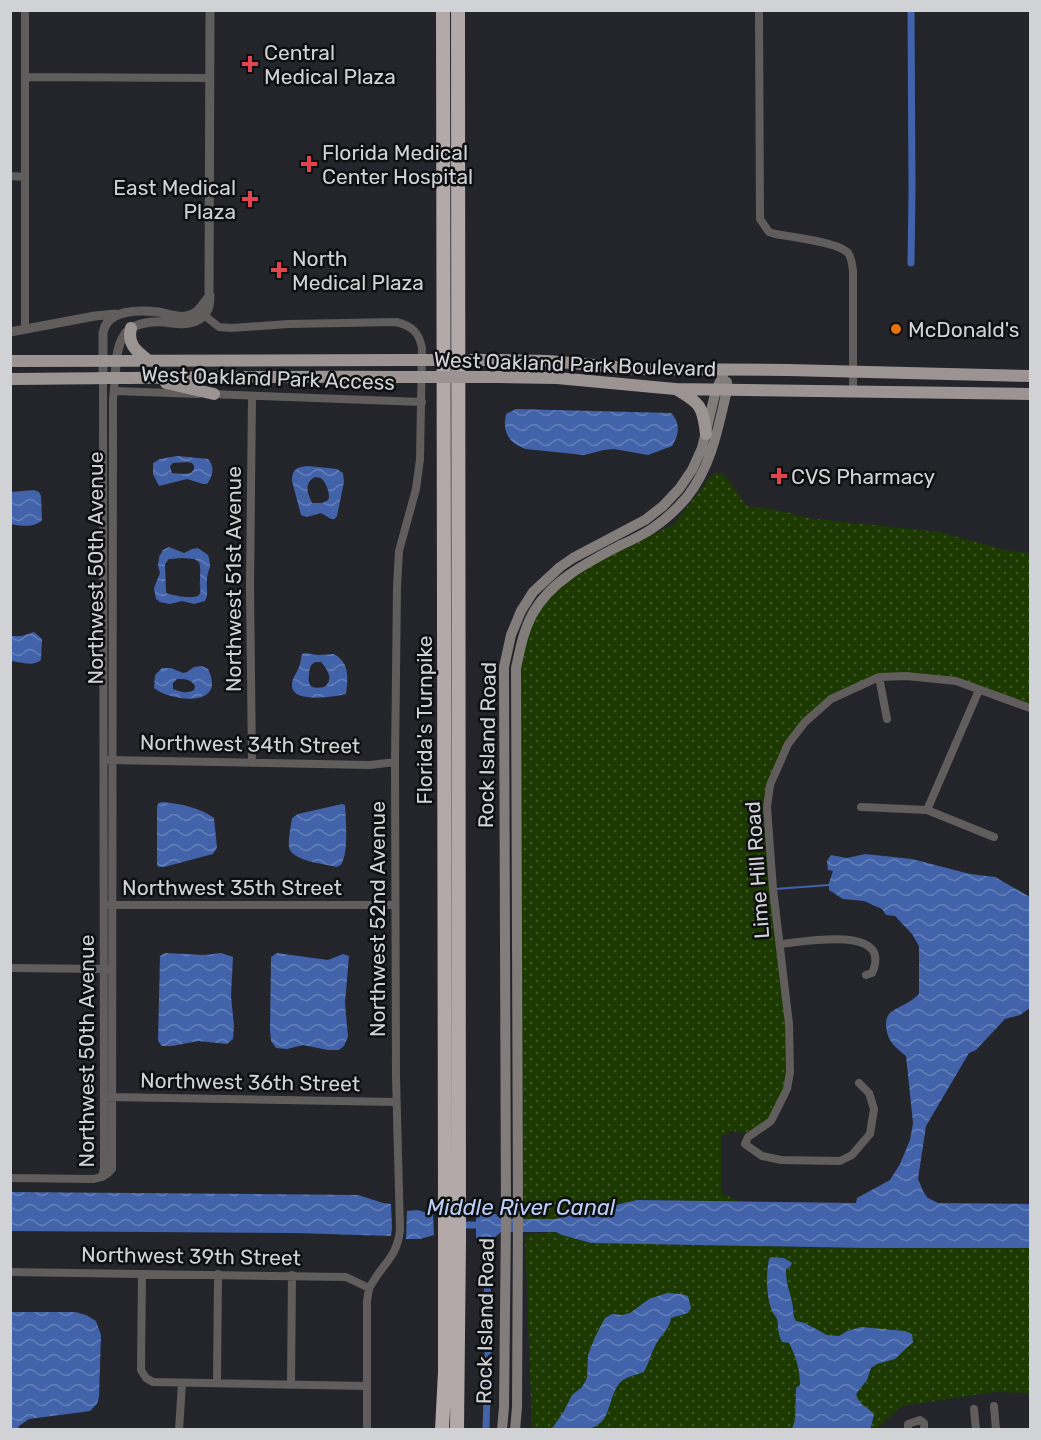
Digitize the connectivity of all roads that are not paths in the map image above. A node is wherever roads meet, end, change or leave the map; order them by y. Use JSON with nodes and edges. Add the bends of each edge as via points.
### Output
{"nodes":[{"id":1,"x":25,"y":10,"type":"edge"},
{"id":2,"x":210,"y":10,"type":"edge"},
{"id":3,"x":443,"y":10,"type":"edge"},
{"id":4,"x":458,"y":10,"type":"edge"},
{"id":5,"x":759,"y":10,"type":"edge"},
{"id":6,"x":25,"y":77,"type":"junction"},
{"id":7,"x":210,"y":78,"type":"junction"},
{"id":8,"x":10,"y":176,"type":"edge"},
{"id":9,"x":25,"y":177,"type":"junction"},
{"id":10,"x":210,"y":295,"type":"junction"},
{"id":11,"x":123,"y":313,"type":"junction"},
{"id":12,"x":204,"y":315,"type":"junction"},
{"id":13,"x":25,"y":328,"type":"junction"},
{"id":14,"x":131,"y":328,"type":"junction"},
{"id":15,"x":10,"y":332,"type":"edge"},
{"id":16,"x":117,"y":360,"type":"junction"},
{"id":17,"x":148,"y":360,"type":"junction"},
{"id":18,"x":10,"y":361,"type":"edge"},
{"id":19,"x":103,"y":361,"type":"junction"},
{"id":20,"x":726,"y":369,"type":"junction"},
{"id":21,"x":853,"y":372,"type":"junction"},
{"id":22,"x":1030,"y":376,"type":"edge"},
{"id":23,"x":10,"y":379,"type":"edge"},
{"id":24,"x":144,"y":379,"type":"junction"},
{"id":25,"x":110,"y":383,"type":"junction"},
{"id":26,"x":675,"y":389,"type":"junction"},
{"id":27,"x":722,"y":390,"type":"junction"},
{"id":28,"x":853,"y":392,"type":"junction"},
{"id":29,"x":214,"y":394,"type":"junction"},
{"id":30,"x":1030,"y":394,"type":"edge"},
{"id":31,"x":252,"y":396,"type":"junction"},
{"id":32,"x":422,"y":402,"type":"junction"},
{"id":33,"x":706,"y":434,"type":"junction"},
{"id":34,"x":103,"y":520,"type":"junction"},
{"id":35,"x":113,"y":520,"type":"junction"},
{"id":36,"x":103,"y":577,"type":"junction"},
{"id":37,"x":112,"y":577,"type":"junction"},
{"id":38,"x":103,"y":634,"type":"junction"},
{"id":39,"x":112,"y":634,"type":"junction"},
{"id":40,"x":879,"y":677,"type":"junction"},
{"id":41,"x":979,"y":690,"type":"junction"},
{"id":42,"x":108,"y":696,"type":"junction"},
{"id":43,"x":1030,"y":708,"type":"edge"},
{"id":44,"x":887,"y":719,"type":"dead end"},
{"id":45,"x":108,"y":760,"type":"junction"},
{"id":46,"x":395,"y":762,"type":"junction"},
{"id":47,"x":252,"y":763,"type":"junction"},
{"id":48,"x":861,"y":807,"type":"dead end"},
{"id":49,"x":927,"y":810,"type":"junction"},
{"id":50,"x":993,"y":837,"type":"dead end"},
{"id":51,"x":108,"y":905,"type":"junction"},
{"id":52,"x":395,"y":905,"type":"junction"},
{"id":53,"x":780,"y":944,"type":"junction"},
{"id":54,"x":10,"y":968,"type":"edge"},
{"id":55,"x":108,"y":969,"type":"junction"},
{"id":56,"x":866,"y":975,"type":"dead end"},
{"id":57,"x":860,"y":1083,"type":"dead end"},
{"id":58,"x":108,"y":1097,"type":"junction"},
{"id":59,"x":396,"y":1102,"type":"junction"},
{"id":60,"x":10,"y":1178,"type":"edge"},
{"id":61,"x":452,"y":1211,"type":"junction"},
{"id":62,"x":10,"y":1272,"type":"edge"},
{"id":63,"x":142,"y":1274,"type":"junction"},
{"id":64,"x":218,"y":1274,"type":"junction"},
{"id":65,"x":292,"y":1275,"type":"junction"},
{"id":66,"x":369,"y":1288,"type":"junction"},
{"id":67,"x":182,"y":1383,"type":"junction"},
{"id":68,"x":217,"y":1383,"type":"junction"},
{"id":69,"x":291,"y":1385,"type":"junction"},
{"id":70,"x":367,"y":1386,"type":"junction"},
{"id":71,"x":994,"y":1406,"type":"dead end"},
{"id":72,"x":974,"y":1409,"type":"dead end"},
{"id":73,"x":179,"y":1430,"type":"edge"},
{"id":74,"x":367,"y":1430,"type":"edge"},
{"id":75,"x":442,"y":1430,"type":"edge"},
{"id":76,"x":458,"y":1430,"type":"edge"},
{"id":77,"x":502,"y":1430,"type":"edge"},
{"id":78,"x":515,"y":1430,"type":"edge"},
{"id":79,"x":908,"y":1430,"type":"edge"},
{"id":80,"x":924,"y":1430,"type":"edge"},
{"id":81,"x":976,"y":1430,"type":"edge"},
{"id":82,"x":996,"y":1430,"type":"edge"}],
"edges":[{"from":1,"to":6,"type":"street"},
{"from":2,"to":7,"type":"street"},
{"from":3,"to":61,"type":"highway","name":"Florida's Turnpike"},
{"from":4,"to":61,"type":"highway","name":"Florida's Turnpike"},
{"from":5,"to":21,"type":"street","via":[[760,219],[769,232],[834,245],[847,252],[853,271]]},
{"from":6,"to":7,"type":"street"},
{"from":6,"to":9,"type":"street"},
{"from":7,"to":10,"type":"street"},
{"from":8,"to":9,"type":"street"},
{"from":9,"to":13,"type":"street"},
{"from":10,"to":11,"type":"street","via":[[201,308],[187,316]]},
{"from":10,"to":12,"type":"street"},
{"from":11,"to":13,"type":"street"},
{"from":11,"to":19,"type":"street","via":[[106,323]]},
{"from":12,"to":14,"type":"street","via":[[189,323],[154,322]]},
{"from":12,"to":32,"type":"street","name":"Northwest 52nd Avenue","via":[[219,327],[231,328],[317,323],[407,324],[421,341]]},
{"from":13,"to":15,"type":"street"},
{"from":14,"to":16,"type":"street","via":[[123,336]]},
{"from":14,"to":17,"type":"main road","via":[[132,346]]},
{"from":16,"to":17,"type":"main road","name":"West Oakland Park Boulevard"},
{"from":16,"to":19,"type":"main road","name":"West Oakland Park Boulevard"},
{"from":16,"to":25,"type":"street"},
{"from":17,"to":20,"type":"main road","name":"West Oakland Park Boulevard","bridge":true,"via":[[500,360],[639,369]]},
{"from":18,"to":19,"type":"main road","name":"West Oakland Park Boulevard"},
{"from":19,"to":25,"type":"street"},
{"from":20,"to":21,"type":"main road","name":"West Oakland Park Boulevard"},
{"from":20,"to":27,"type":"main road","name":"Rock Island Road"},
{"from":21,"to":22,"type":"main road","name":"West Oakland Park Boulevard"},
{"from":21,"to":28,"type":"street"},
{"from":23,"to":25,"type":"main road","name":"West Oakland Park Boulevard"},
{"from":24,"to":25,"type":"main road","name":"West Oakland Park Boulevard"},
{"from":24,"to":26,"type":"main road","name":"West Oakland Park Boulevard","bridge":true,"via":[[557,378]]},
{"from":24,"to":29,"type":"main road"},
{"from":25,"to":29,"type":"street","name":"West Oakland Park Access"},
{"from":25,"to":34,"type":"street","name":"Northwest 50th Avenue"},
{"from":25,"to":35,"type":"street","name":"Northwest 50th Avenue"},
{"from":26,"to":27,"type":"main road","name":"West Oakland Park Boulevard"},
{"from":26,"to":33,"type":"main road","via":[[696,401]]},
{"from":27,"to":28,"type":"main road","name":"West Oakland Park Boulevard"},
{"from":27,"to":33,"type":"main road","name":"Rock Island Road"},
{"from":27,"to":78,"type":"main road","name":"Rock Island Road","via":[[712,451],[701,477],[687,496],[653,528],[591,560],[542,599],[522,638],[516,668]]},
{"from":28,"to":30,"type":"main road","name":"West Oakland Park Boulevard"},
{"from":29,"to":31,"type":"street","name":"West Oakland Park Access"},
{"from":31,"to":32,"type":"street","name":"West Oakland Park Access"},
{"from":31,"to":47,"type":"street","name":"Northwest 51st Avenue"},
{"from":32,"to":46,"type":"street","name":"Northwest 52nd Avenue","via":[[416,489],[399,551]]},
{"from":33,"to":77,"type":"main road","name":"Rock Island Road","via":[[692,470],[663,506],[645,520],[573,558],[533,592],[511,635],[504,667],[506,1234]]},
{"from":34,"to":35,"type":"street"},
{"from":34,"to":36,"type":"street","name":"Northwest 50th Avenue"},
{"from":35,"to":37,"type":"street","name":"Northwest 50th Avenue"},
{"from":36,"to":37,"type":"street"},
{"from":36,"to":38,"type":"street","name":"Northwest 50th Avenue"},
{"from":37,"to":39,"type":"street","name":"Northwest 50th Avenue"},
{"from":38,"to":39,"type":"street"},
{"from":38,"to":42,"type":"street","name":"Northwest 50th Avenue"},
{"from":39,"to":42,"type":"street","name":"Northwest 50th Avenue"},
{"from":40,"to":41,"type":"street","name":"Lime Hill Road","via":[[929,677]]},
{"from":40,"to":44,"type":"street"},
{"from":40,"to":53,"type":"street","name":"Lime Hill Road","via":[[831,699],[805,722],[788,744],[770,785],[767,807]]},
{"from":41,"to":43,"type":"street","name":"Lime Hill Road"},
{"from":41,"to":49,"type":"street"},
{"from":42,"to":45,"type":"street","name":"Northwest 50th Avenue"},
{"from":45,"to":47,"type":"street","name":"Northwest 34th Street"},
{"from":45,"to":51,"type":"street","name":"Northwest 50th Avenue"},
{"from":46,"to":47,"type":"street","name":"Northwest 34th Street"},
{"from":46,"to":52,"type":"street","name":"Northwest 52nd Avenue"},
{"from":48,"to":49,"type":"street"},
{"from":49,"to":50,"type":"street"},
{"from":51,"to":52,"type":"street","name":"Northwest 35th Street"},
{"from":51,"to":55,"type":"street","name":"Northwest 50th Avenue"},
{"from":52,"to":59,"type":"street","name":"Northwest 52nd Avenue"},
{"from":53,"to":56,"type":"street","via":[[826,939],[869,945],[876,954],[876,963],[872,973]]},
{"from":53,"to":57,"type":"street","name":"Lime Hill Road","via":[[790,1072],[787,1089],[771,1120],[748,1137],[745,1144],[762,1156],[781,1160],[840,1161],[852,1155],[870,1134],[874,1109],[869,1093]]},
{"from":54,"to":55,"type":"street"},
{"from":55,"to":58,"type":"street","name":"Northwest 50th Avenue"},
{"from":58,"to":59,"type":"street","name":"Northwest 36th Street"},
{"from":58,"to":60,"type":"street","name":"Northwest 50th Avenue","via":[[102,1177]]},
{"from":59,"to":66,"type":"street","name":"Northwest 52nd Avenue","via":[[399,1238],[390,1259]]},
{"from":61,"to":75,"type":"highway","name":"Florida's Turnpike","via":[[445,1242]]},
{"from":61,"to":76,"type":"highway","name":"Florida's Turnpike","via":[[459,1241]]},
{"from":62,"to":63,"type":"street","name":"Northwest 39th Street"},
{"from":63,"to":64,"type":"street","name":"Northwest 39th Street"},
{"from":63,"to":67,"type":"street","via":[[141,1370],[153,1382]]},
{"from":64,"to":65,"type":"street","name":"Northwest 39th Street"},
{"from":64,"to":68,"type":"street"},
{"from":65,"to":66,"type":"street","name":"Northwest 39th Street","via":[[346,1277]]},
{"from":65,"to":69,"type":"street"},
{"from":66,"to":70,"type":"street"},
{"from":67,"to":68,"type":"street"},
{"from":67,"to":73,"type":"street"},
{"from":68,"to":69,"type":"street"},
{"from":69,"to":70,"type":"street"},
{"from":70,"to":74,"type":"street"},
{"from":71,"to":82,"type":"street"},
{"from":72,"to":81,"type":"street"},
{"from":79,"to":80,"type":"street","via":[[908,1424],[920,1420]]}]}
